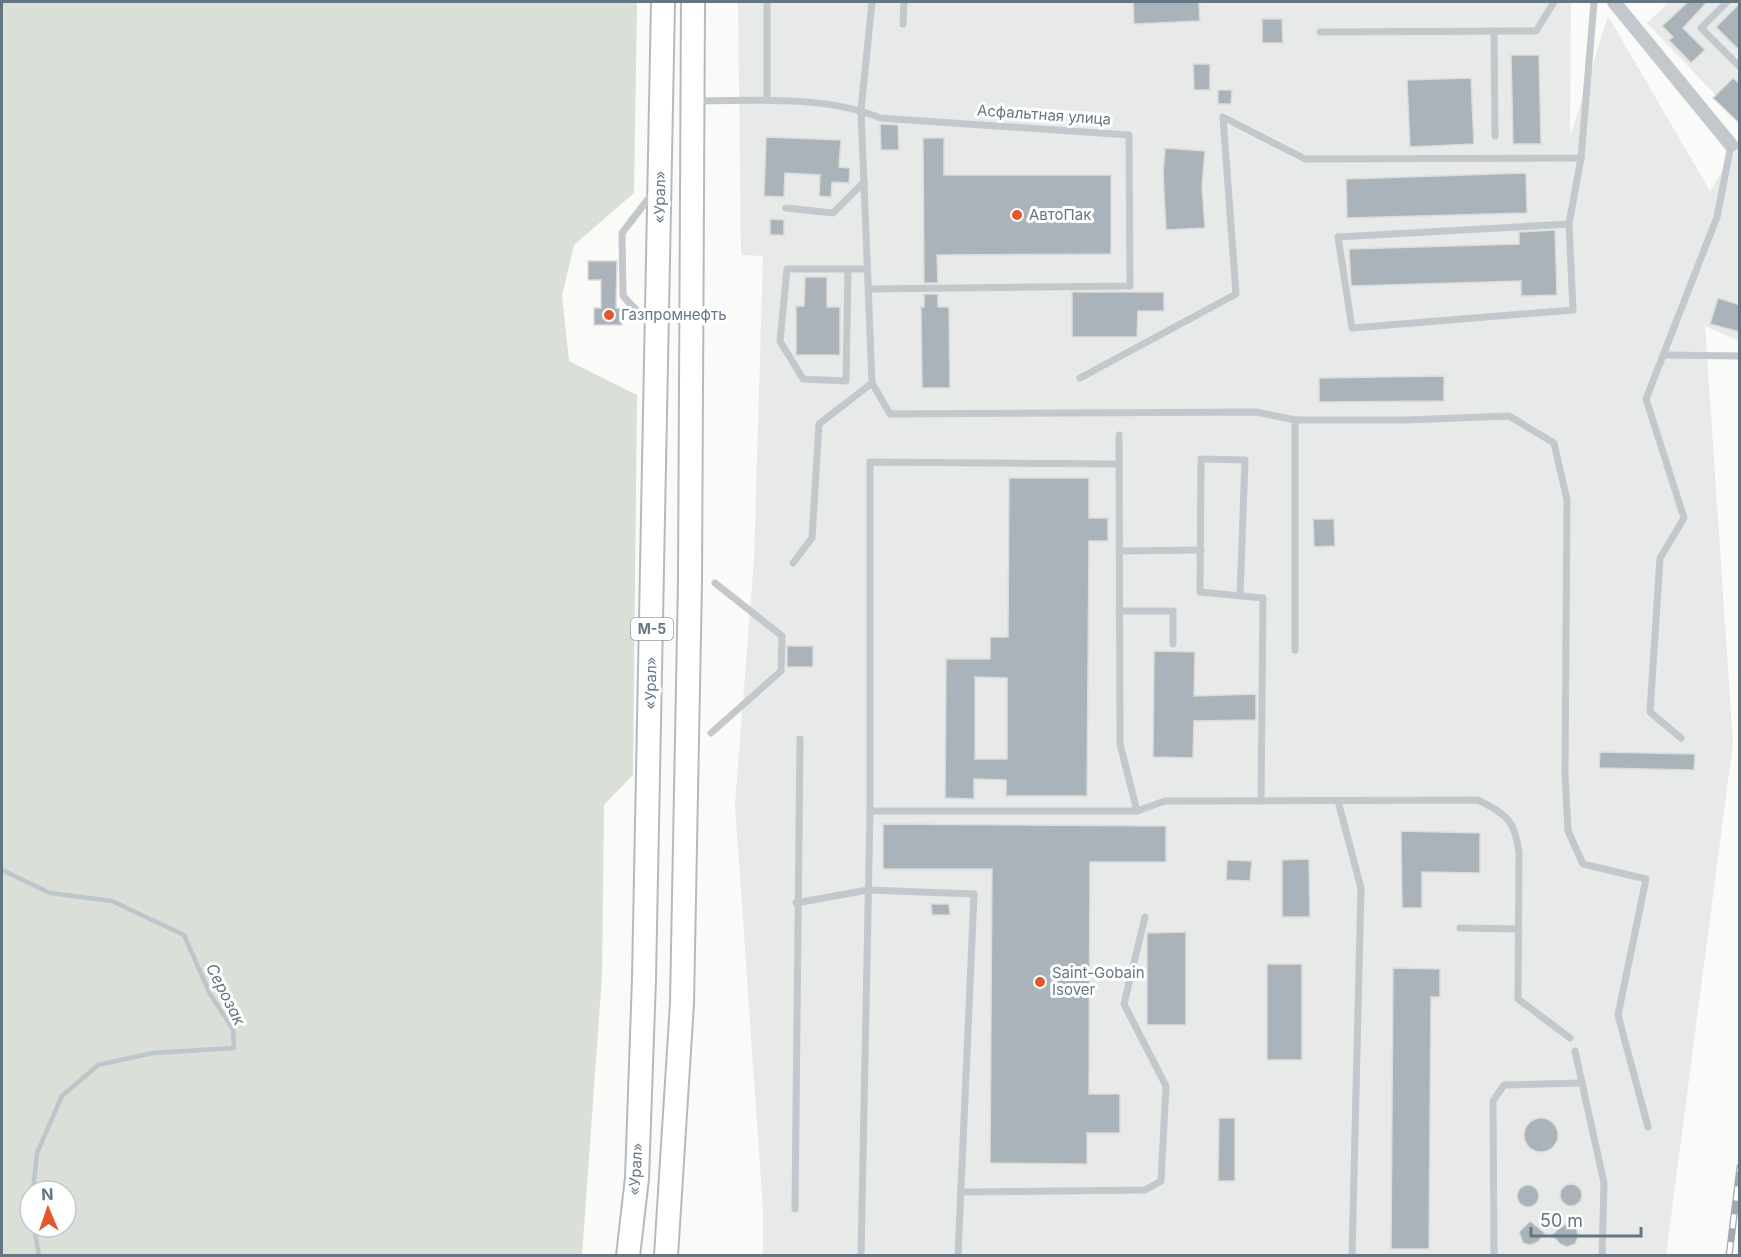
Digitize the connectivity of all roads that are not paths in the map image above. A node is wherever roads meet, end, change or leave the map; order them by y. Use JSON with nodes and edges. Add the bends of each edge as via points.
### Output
{"nodes":[{"id":1,"x":663,"y":2,"type":"edge"},
{"id":2,"x":693,"y":2,"type":"edge"},
{"id":3,"x":767,"y":2,"type":"edge"},
{"id":4,"x":872,"y":2,"type":"edge"},
{"id":5,"x":904,"y":2,"type":"edge"},
{"id":6,"x":1554,"y":2,"type":"edge"},
{"id":7,"x":1594,"y":2,"type":"edge"},
{"id":8,"x":1614,"y":2,"type":"edge"},
{"id":9,"x":1727,"y":2,"type":"edge"},
{"id":10,"x":903,"y":24,"type":"dead end"},
{"id":11,"x":1494,"y":31,"type":"junction"},
{"id":12,"x":1320,"y":32,"type":"dead end"},
{"id":13,"x":1740,"y":67,"type":"edge"},
{"id":14,"x":767,"y":100,"type":"junction"},
{"id":15,"x":692,"y":101,"type":"junction"},
{"id":16,"x":861,"y":110,"type":"junction"},
{"id":17,"x":1495,"y":136,"type":"dead end"},
{"id":18,"x":1735,"y":146,"type":"edge"},
{"id":19,"x":1581,"y":158,"type":"junction"},
{"id":20,"x":864,"y":182,"type":"junction"},
{"id":21,"x":660,"y":185,"type":"junction"},
{"id":22,"x":786,"y":208,"type":"dead end"},
{"id":23,"x":1569,"y":224,"type":"junction"},
{"id":24,"x":848,"y":269,"type":"junction"},
{"id":25,"x":867,"y":269,"type":"junction"},
{"id":26,"x":870,"y":289,"type":"junction"},
{"id":27,"x":658,"y":333,"type":"junction"},
{"id":28,"x":1664,"y":355,"type":"junction"},
{"id":29,"x":1740,"y":356,"type":"edge"},
{"id":30,"x":1080,"y":378,"type":"dead end"},
{"id":31,"x":872,"y":383,"type":"junction"},
{"id":32,"x":1295,"y":420,"type":"junction"},
{"id":33,"x":1119,"y":435,"type":"dead end"},
{"id":34,"x":1119,"y":464,"type":"junction"},
{"id":35,"x":1200,"y":550,"type":"junction"},
{"id":36,"x":1119,"y":551,"type":"junction"},
{"id":37,"x":793,"y":564,"type":"dead end"},
{"id":38,"x":715,"y":583,"type":"dead end"},
{"id":39,"x":1240,"y":596,"type":"junction"},
{"id":40,"x":1119,"y":611,"type":"junction"},
{"id":41,"x":1173,"y":644,"type":"dead end"},
{"id":42,"x":1296,"y":650,"type":"dead end"},
{"id":43,"x":711,"y":733,"type":"dead end"},
{"id":44,"x":1681,"y":738,"type":"dead end"},
{"id":45,"x":800,"y":740,"type":"dead end"},
{"id":46,"x":1261,"y":801,"type":"junction"},
{"id":47,"x":1338,"y":801,"type":"junction"},
{"id":48,"x":870,"y":810,"type":"junction"},
{"id":49,"x":1137,"y":811,"type":"junction"},
{"id":50,"x":868,"y":890,"type":"junction"},
{"id":51,"x":796,"y":903,"type":"junction"},
{"id":52,"x":1145,"y":917,"type":"dead end"},
{"id":53,"x":1460,"y":928,"type":"dead end"},
{"id":54,"x":1519,"y":929,"type":"junction"},
{"id":55,"x":1570,"y":1038,"type":"dead end"},
{"id":56,"x":1575,"y":1051,"type":"dead end"},
{"id":57,"x":1582,"y":1083,"type":"junction"},
{"id":58,"x":1648,"y":1127,"type":"dead end"},
{"id":59,"x":961,"y":1192,"type":"junction"},
{"id":60,"x":795,"y":1209,"type":"dead end"},
{"id":61,"x":628,"y":1256,"type":"edge"},
{"id":62,"x":666,"y":1256,"type":"edge"},
{"id":63,"x":861,"y":1256,"type":"edge"},
{"id":64,"x":958,"y":1256,"type":"edge"},
{"id":65,"x":1352,"y":1256,"type":"edge"},
{"id":66,"x":1494,"y":1256,"type":"edge"},
{"id":67,"x":1602,"y":1256,"type":"edge"}],
"edges":[{"from":1,"to":21,"type":"main road","name":"«Урал»","number":"М-5"},
{"from":2,"to":15,"type":"main road","name":"«Урал»","number":"М-5"},
{"from":3,"to":14,"type":"lane"},
{"from":4,"to":16,"type":"lane"},
{"from":5,"to":10,"type":"lane"},
{"from":6,"to":11,"type":"lane","via":[[1536,31]]},
{"from":7,"to":19,"type":"lane"},
{"from":8,"to":18,"type":"street"},
{"from":9,"to":13,"type":"lane","via":[[1701,28]]},
{"from":11,"to":12,"type":"lane"},
{"from":11,"to":17,"type":"lane"},
{"from":14,"to":15,"type":"lane","name":"Асфальтная улица"},
{"from":14,"to":16,"type":"lane","name":"Асфальтная улица"},
{"from":15,"to":62,"type":"main road","name":"«Урал»","number":"М-5","via":[[690,581],[682,991]]},
{"from":16,"to":20,"type":"lane"},
{"from":16,"to":26,"type":"lane","name":"Асфальтная улица","via":[[880,118],[1129,135],[1130,286]]},
{"from":18,"to":28,"type":"lane","via":[[1717,217]]},
{"from":19,"to":23,"type":"lane"},
{"from":19,"to":30,"type":"lane","via":[[1305,159],[1223,117],[1236,294]]},
{"from":20,"to":22,"type":"lane","via":[[833,213]]},
{"from":20,"to":25,"type":"lane"},
{"from":21,"to":27,"type":"main road","name":"«Урал»","number":"М-5"},
{"from":21,"to":27,"type":"lane","via":[[622,233],[623,296]]},
{"from":23,"to":23,"type":"lane","via":[[1573,310],[1352,328],[1338,237]]},
{"from":24,"to":24,"type":"lane","via":[[787,269],[780,341],[803,379],[846,381]]},
{"from":24,"to":25,"type":"lane"},
{"from":25,"to":26,"type":"lane"},
{"from":26,"to":31,"type":"lane"},
{"from":27,"to":61,"type":"main road","name":"«Урал»","number":"М-5","via":[[644,979],[637,1178]]},
{"from":28,"to":29,"type":"lane"},
{"from":28,"to":44,"type":"lane","via":[[1646,399],[1684,518],[1660,558],[1650,712]]},
{"from":31,"to":32,"type":"lane","via":[[890,414],[1256,412]]},
{"from":31,"to":37,"type":"lane","via":[[819,424],[812,538]]},
{"from":32,"to":42,"type":"lane"},
{"from":32,"to":58,"type":"lane","via":[[1509,416],[1554,443],[1567,500],[1568,831],[1583,864],[1646,879],[1618,1015]]},
{"from":33,"to":34,"type":"lane"},
{"from":34,"to":36,"type":"lane"},
{"from":34,"to":48,"type":"lane","via":[[870,462]]},
{"from":35,"to":36,"type":"lane"},
{"from":35,"to":39,"type":"lane","via":[[1200,592]]},
{"from":35,"to":39,"type":"lane","via":[[1201,459],[1245,460]]},
{"from":36,"to":40,"type":"lane"},
{"from":38,"to":43,"type":"lane","via":[[782,636],[781,670]]},
{"from":39,"to":46,"type":"lane","via":[[1263,598]]},
{"from":40,"to":41,"type":"lane","via":[[1173,611]]},
{"from":40,"to":49,"type":"lane","via":[[1120,744]]},
{"from":45,"to":51,"type":"lane"},
{"from":46,"to":47,"type":"lane"},
{"from":46,"to":49,"type":"lane","via":[[1165,801]]},
{"from":47,"to":54,"type":"lane","via":[[1478,801],[1504,813],[1516,830]]},
{"from":47,"to":65,"type":"lane","via":[[1361,888]]},
{"from":48,"to":49,"type":"lane"},
{"from":48,"to":50,"type":"lane"},
{"from":50,"to":51,"type":"lane"},
{"from":50,"to":59,"type":"lane","via":[[974,894]]},
{"from":50,"to":63,"type":"lane"},
{"from":51,"to":60,"type":"lane"},
{"from":52,"to":59,"type":"lane","via":[[1124,1004],[1166,1086],[1161,1181],[1145,1190]]},
{"from":53,"to":54,"type":"lane"},
{"from":54,"to":55,"type":"lane","via":[[1518,999]]},
{"from":56,"to":57,"type":"lane"},
{"from":57,"to":66,"type":"lane","via":[[1504,1085],[1493,1101]]},
{"from":57,"to":67,"type":"lane","via":[[1604,1183]]},
{"from":59,"to":64,"type":"lane"}]}
